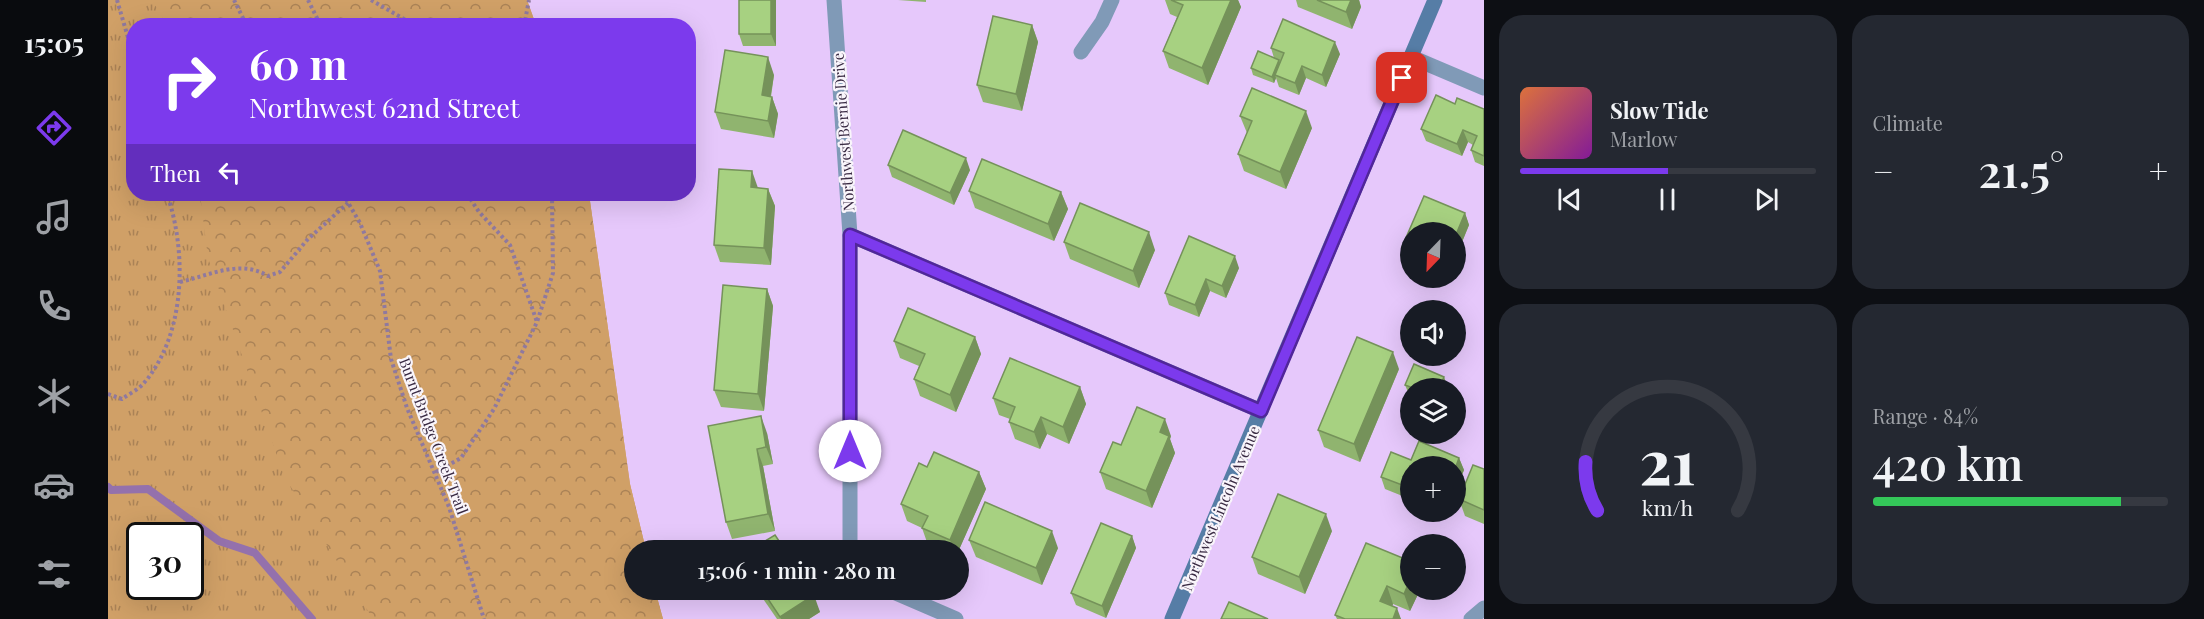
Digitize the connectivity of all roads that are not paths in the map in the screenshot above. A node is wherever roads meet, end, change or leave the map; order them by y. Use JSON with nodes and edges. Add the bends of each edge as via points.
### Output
{"nodes":[{"id":1,"x":834,"y":0,"type":"edge"},
{"id":2,"x":1112,"y":0,"type":"edge"},
{"id":3,"x":1435,"y":0,"type":"edge"},
{"id":4,"x":1081,"y":52,"type":"dead end"},
{"id":5,"x":1411,"y":57,"type":"junction"},
{"id":6,"x":1484,"y":88,"type":"edge"},
{"id":7,"x":850,"y":235,"type":"junction"},
{"id":8,"x":1261,"y":411,"type":"junction"},
{"id":9,"x":850,"y":540,"type":"edge"},
{"id":10,"x":912,"y":600,"type":"edge"},
{"id":11,"x":1484,"y":608,"type":"edge"},
{"id":12,"x":956,"y":619,"type":"edge"},
{"id":13,"x":1172,"y":619,"type":"edge"},
{"id":14,"x":1471,"y":619,"type":"edge"}],
"edges":[{"from":1,"to":7,"type":"street","name":"Northwest Bernie Drive"},
{"from":2,"to":4,"type":"street"},
{"from":3,"to":5,"type":"street","name":"Northwest Lincoln Avenue"},
{"from":5,"to":6,"type":"street"},
{"from":5,"to":8,"type":"street","name":"Northwest Lincoln Avenue"},
{"from":7,"to":8,"type":"street"},
{"from":7,"to":9,"type":"street","name":"Northwest Bernie Drive"},
{"from":8,"to":13,"type":"street","name":"Northwest Lincoln Avenue"},
{"from":10,"to":12,"type":"street"},
{"from":11,"to":14,"type":"street"}]}
